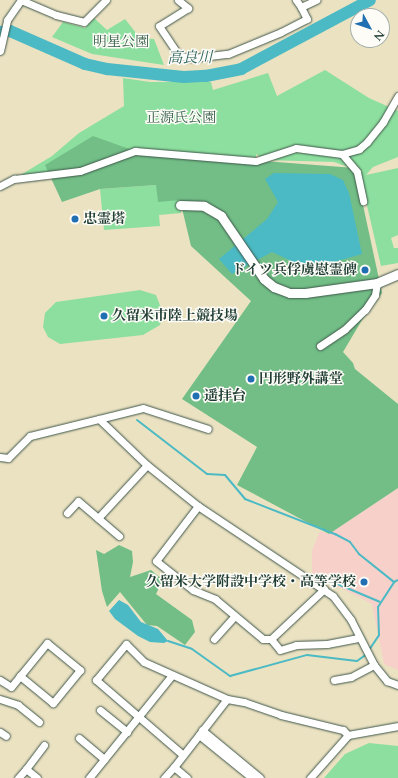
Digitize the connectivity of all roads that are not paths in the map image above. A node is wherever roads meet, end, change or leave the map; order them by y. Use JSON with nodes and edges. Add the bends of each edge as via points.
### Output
{"nodes":[{"id":1,"x":21,"y":0,"type":"edge"},
{"id":2,"x":106,"y":0,"type":"edge"},
{"id":3,"x":178,"y":0,"type":"edge"},
{"id":4,"x":191,"y":0,"type":"edge"},
{"id":5,"x":296,"y":0,"type":"edge"},
{"id":6,"x":316,"y":0,"type":"edge"},
{"id":7,"x":301,"y":7,"type":"junction"},
{"id":8,"x":188,"y":8,"type":"junction"},
{"id":9,"x":0,"y":50,"type":"edge"},
{"id":10,"x":398,"y":96,"type":"edge"},
{"id":11,"x":342,"y":154,"type":"junction"},
{"id":12,"x":0,"y":186,"type":"edge"},
{"id":13,"x":363,"y":201,"type":"dead end"},
{"id":14,"x":180,"y":205,"type":"dead end"},
{"id":15,"x":398,"y":274,"type":"edge"},
{"id":16,"x":377,"y":283,"type":"junction"},
{"id":17,"x":320,"y":346,"type":"dead end"},
{"id":18,"x":99,"y":420,"type":"junction"},
{"id":19,"x":208,"y":429,"type":"dead end"},
{"id":20,"x":0,"y":457,"type":"edge"},
{"id":21,"x":147,"y":465,"type":"junction"},
{"id":22,"x":198,"y":506,"type":"junction"},
{"id":23,"x":67,"y":513,"type":"dead end"},
{"id":24,"x":98,"y":518,"type":"junction"},
{"id":25,"x":119,"y":536,"type":"dead end"},
{"id":26,"x":324,"y":589,"type":"junction"},
{"id":27,"x":235,"y":616,"type":"junction"},
{"id":28,"x":359,"y":638,"type":"junction"},
{"id":29,"x":214,"y":639,"type":"dead end"},
{"id":30,"x":271,"y":639,"type":"junction"},
{"id":31,"x":374,"y":665,"type":"junction"},
{"id":32,"x":172,"y":675,"type":"junction"},
{"id":33,"x":20,"y":676,"type":"junction"},
{"id":34,"x":0,"y":680,"type":"edge"},
{"id":35,"x":334,"y":680,"type":"dead end"},
{"id":36,"x":398,"y":685,"type":"edge"},
{"id":37,"x":0,"y":699,"type":"edge"},
{"id":38,"x":227,"y":699,"type":"junction"},
{"id":39,"x":100,"y":710,"type":"dead end"},
{"id":40,"x":139,"y":718,"type":"junction"},
{"id":41,"x":39,"y":722,"type":"dead end"},
{"id":42,"x":398,"y":726,"type":"edge"},
{"id":43,"x":127,"y":732,"type":"junction"},
{"id":44,"x":201,"y":733,"type":"junction"},
{"id":45,"x":348,"y":735,"type":"junction"},
{"id":46,"x":79,"y":738,"type":"dead end"},
{"id":47,"x":44,"y":745,"type":"dead end"},
{"id":48,"x":183,"y":755,"type":"junction"},
{"id":49,"x":104,"y":759,"type":"junction"},
{"id":50,"x":174,"y":767,"type":"junction"},
{"id":51,"x":26,"y":769,"type":"junction"},
{"id":52,"x":18,"y":778,"type":"edge"},
{"id":53,"x":37,"y":778,"type":"edge"},
{"id":54,"x":89,"y":778,"type":"edge"},
{"id":55,"x":164,"y":778,"type":"edge"},
{"id":56,"x":187,"y":778,"type":"edge"},
{"id":57,"x":252,"y":778,"type":"edge"},
{"id":58,"x":260,"y":778,"type":"edge"},
{"id":59,"x":310,"y":778,"type":"edge"}],
"edges":[{"from":1,"to":2,"type":"street","via":[[56,15],[84,22]]},
{"from":1,"to":9,"type":"street","via":[[7,20]]},
{"from":3,"to":8,"type":"street"},
{"from":4,"to":8,"type":"street"},
{"from":5,"to":7,"type":"street"},
{"from":6,"to":7,"type":"street"},
{"from":7,"to":8,"type":"street","via":[[307,19],[281,32],[228,54],[193,58],[179,56],[159,26]]},
{"from":10,"to":11,"type":"street","via":[[383,122],[367,142],[359,149]]},
{"from":11,"to":12,"type":"street","via":[[296,148],[256,161],[135,151],[80,171],[14,180]]},
{"from":11,"to":13,"type":"street","via":[[357,172]]},
{"from":14,"to":16,"type":"street","via":[[204,206],[228,223],[254,264],[274,287],[290,293],[305,293]]},
{"from":15,"to":16,"type":"street"},
{"from":16,"to":17,"type":"street","via":[[375,295],[365,310],[345,329]]},
{"from":18,"to":19,"type":"street","via":[[143,408]]},
{"from":18,"to":20,"type":"street","via":[[30,436],[8,458]]},
{"from":18,"to":21,"type":"street"},
{"from":21,"to":22,"type":"street"},
{"from":21,"to":24,"type":"street"},
{"from":22,"to":26,"type":"street"},
{"from":22,"to":27,"type":"street","via":[[156,561],[193,590],[215,599]]},
{"from":23,"to":24,"type":"street","via":[[78,500]]},
{"from":24,"to":25,"type":"street"},
{"from":26,"to":28,"type":"street","via":[[342,606]]},
{"from":26,"to":30,"type":"street"},
{"from":27,"to":29,"type":"street"},
{"from":27,"to":30,"type":"street","via":[[263,639]]},
{"from":28,"to":30,"type":"street","via":[[327,644],[296,645],[280,650]]},
{"from":28,"to":31,"type":"street"},
{"from":31,"to":35,"type":"street","via":[[351,677]]},
{"from":31,"to":36,"type":"street","via":[[387,681]]},
{"from":32,"to":38,"type":"street"},
{"from":32,"to":40,"type":"street"},
{"from":32,"to":40,"type":"street","via":[[144,662],[126,644],[96,680]]},
{"from":33,"to":33,"type":"street","via":[[47,643],[80,670],[53,703]]},
{"from":33,"to":34,"type":"street","via":[[11,687]]},
{"from":37,"to":41,"type":"street","via":[[18,706]]},
{"from":38,"to":44,"type":"street"},
{"from":38,"to":45,"type":"street","via":[[343,730]]},
{"from":39,"to":43,"type":"street"},
{"from":40,"to":43,"type":"street"},
{"from":40,"to":48,"type":"street"},
{"from":42,"to":45,"type":"street"},
{"from":43,"to":49,"type":"street"},
{"from":44,"to":48,"type":"street"},
{"from":44,"to":57,"type":"street"},
{"from":44,"to":58,"type":"street"},
{"from":45,"to":59,"type":"street"},
{"from":46,"to":49,"type":"street"},
{"from":47,"to":51,"type":"street"},
{"from":48,"to":50,"type":"street"},
{"from":49,"to":54,"type":"street"},
{"from":50,"to":55,"type":"street"},
{"from":50,"to":56,"type":"street"},
{"from":51,"to":52,"type":"street"},
{"from":51,"to":53,"type":"street"}]}
